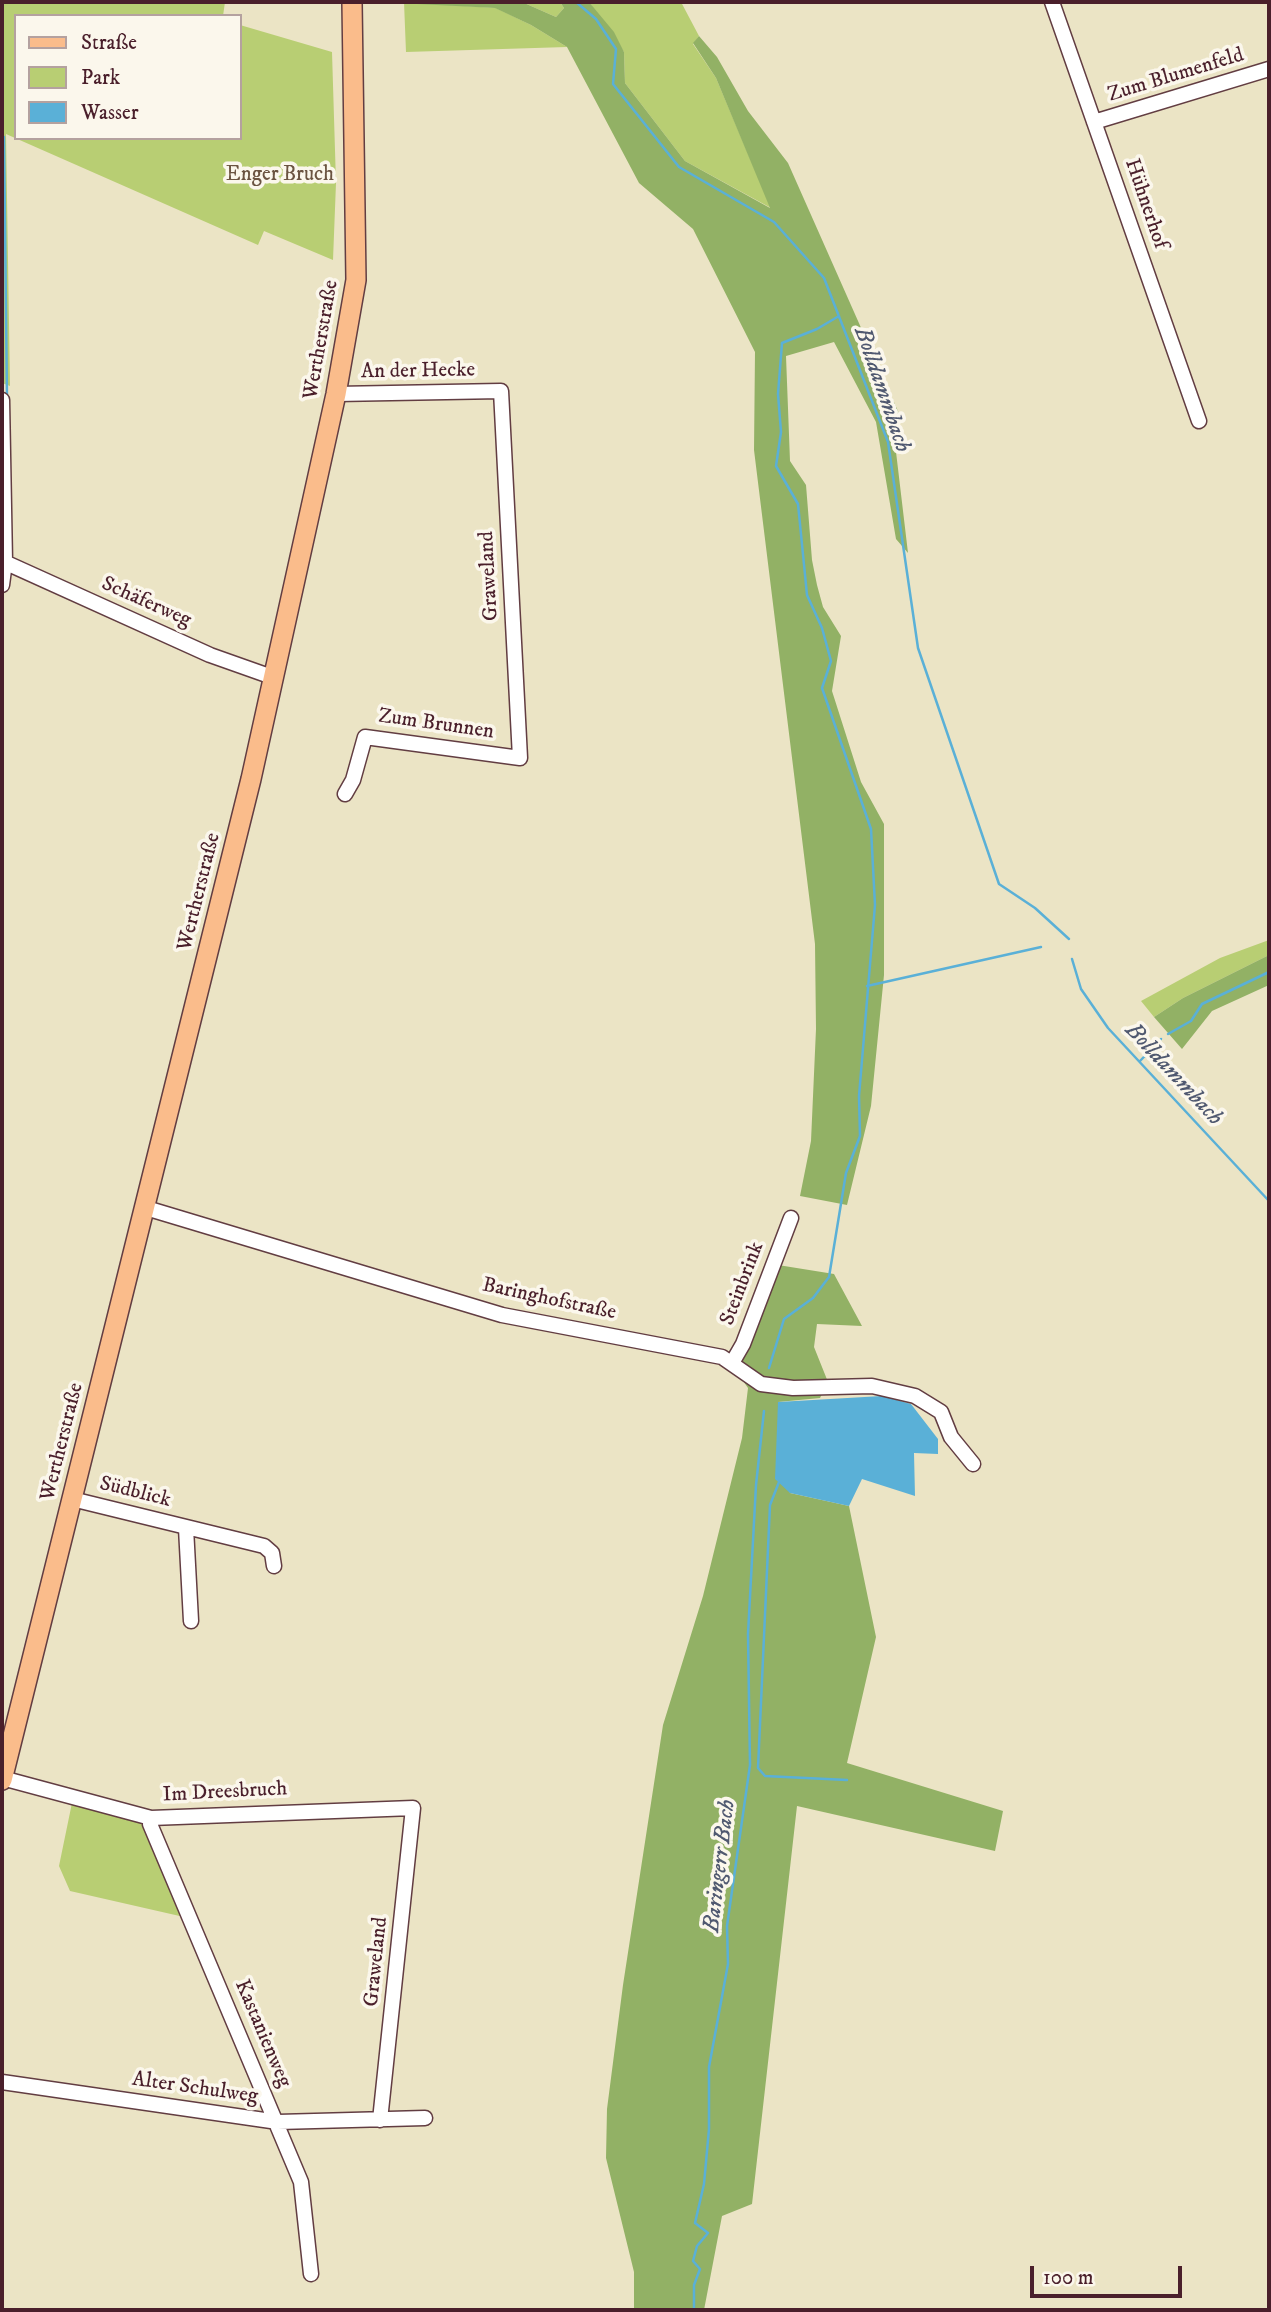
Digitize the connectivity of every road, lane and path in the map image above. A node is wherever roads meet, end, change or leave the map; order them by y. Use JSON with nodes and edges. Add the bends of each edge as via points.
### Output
{"nodes":[{"id":1,"x":352,"y":2,"type":"edge"},
{"id":2,"x":1052,"y":2,"type":"edge"},
{"id":3,"x":1269,"y":69,"type":"edge"},
{"id":4,"x":1094,"y":122,"type":"junction"},
{"id":5,"x":501,"y":391,"type":"joint"},
{"id":6,"x":336,"y":394,"type":"junction"},
{"id":7,"x":2,"y":400,"type":"edge"},
{"id":8,"x":1199,"y":421,"type":"dead end"},
{"id":9,"x":4,"y":561,"type":"edge"},
{"id":10,"x":2,"y":585,"type":"edge"},
{"id":11,"x":275,"y":678,"type":"junction"},
{"id":12,"x":520,"y":758,"type":"joint"},
{"id":13,"x":345,"y":794,"type":"dead end"},
{"id":14,"x":146,"y":1208,"type":"junction"},
{"id":15,"x":791,"y":1218,"type":"dead end"},
{"id":16,"x":732,"y":1363,"type":"junction"},
{"id":17,"x":972,"y":1464,"type":"dead end"},
{"id":18,"x":72,"y":1499,"type":"junction"},
{"id":19,"x":186,"y":1528,"type":"junction"},
{"id":20,"x":274,"y":1566,"type":"dead end"},
{"id":21,"x":191,"y":1621,"type":"dead end"},
{"id":22,"x":2,"y":1779,"type":"edge"},
{"id":23,"x":413,"y":1808,"type":"joint"},
{"id":24,"x":150,"y":1818,"type":"junction"},
{"id":25,"x":2,"y":2082,"type":"edge"},
{"id":26,"x":425,"y":2118,"type":"dead end"},
{"id":27,"x":380,"y":2120,"type":"junction"},
{"id":28,"x":278,"y":2122,"type":"junction"},
{"id":29,"x":311,"y":2274,"type":"dead end"}],
"edges":[{"from":1,"to":6,"type":"main road","name":"Wertherstraße","via":[[356,280]]},
{"from":2,"to":4,"type":"street","name":"Hühnerhof"},
{"from":3,"to":4,"type":"street","name":"Zum Blumenfeld"},
{"from":4,"to":8,"type":"street","name":"Hühnerhof"},
{"from":5,"to":6,"type":"street","name":"An der Hecke"},
{"from":5,"to":12,"type":"street","name":"Graweland"},
{"from":6,"to":11,"type":"main road","name":"Wertherstraße"},
{"from":7,"to":9,"type":"street"},
{"from":9,"to":10,"type":"street"},
{"from":9,"to":11,"type":"street","name":"Schäferweg","via":[[219,659]]},
{"from":11,"to":14,"type":"main road","name":"Wertherstraße"},
{"from":12,"to":13,"type":"street","name":"Zum Brunnen","via":[[365,737]]},
{"from":14,"to":16,"type":"street","name":"Baringhofstraße","via":[[502,1315],[722,1357]]},
{"from":14,"to":18,"type":"main road","name":"Wertherstraße"},
{"from":15,"to":16,"type":"street","name":"Steinbrink"},
{"from":16,"to":17,"type":"street","name":"Baringhofstraße","via":[[761,1384],[891,1388],[915,1396],[941,1412],[951,1437]]},
{"from":18,"to":19,"type":"street","name":"Südblick"},
{"from":18,"to":22,"type":"main road","name":"Wertherstraße"},
{"from":19,"to":20,"type":"street","name":"Südblick","via":[[264,1546],[272,1553]]},
{"from":19,"to":21,"type":"street","name":"Südblick"},
{"from":22,"to":24,"type":"street","name":"Im Dreesbruch"},
{"from":23,"to":24,"type":"street","name":"Im Dreesbruch"},
{"from":23,"to":27,"type":"street","name":"Graweland"},
{"from":24,"to":28,"type":"street","name":"Kastanienweg"},
{"from":25,"to":28,"type":"street","name":"Alter Schulweg"},
{"from":26,"to":27,"type":"street","name":"Alter Schulweg"},
{"from":27,"to":28,"type":"street","name":"Alter Schulweg"},
{"from":28,"to":29,"type":"street","name":"Kastanienweg","via":[[301,2182]]}]}
